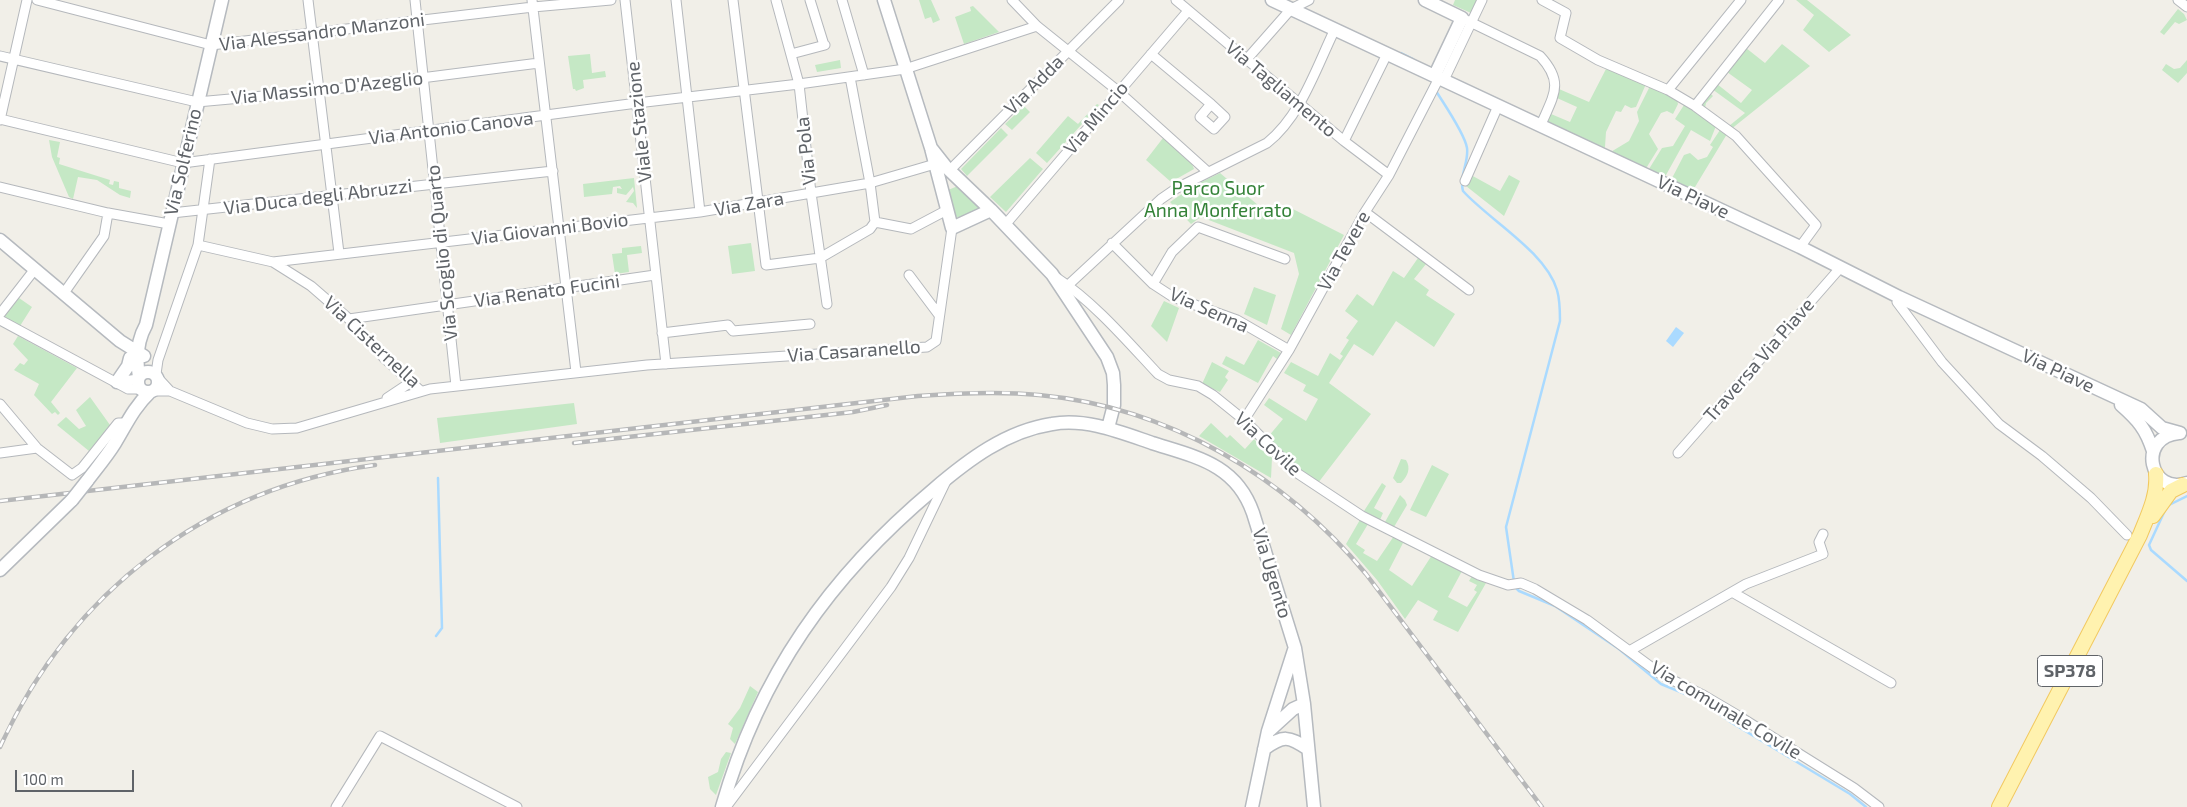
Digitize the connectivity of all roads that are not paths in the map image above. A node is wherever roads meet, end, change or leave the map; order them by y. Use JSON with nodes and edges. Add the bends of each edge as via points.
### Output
{"nodes":[{"id":1,"x":27,"y":0,"type":"edge"},
{"id":2,"x":37,"y":0,"type":"edge"},
{"id":3,"x":222,"y":0,"type":"edge"},
{"id":4,"x":308,"y":0,"type":"edge"},
{"id":5,"x":415,"y":0,"type":"edge"},
{"id":6,"x":611,"y":0,"type":"edge"},
{"id":7,"x":625,"y":0,"type":"edge"},
{"id":8,"x":676,"y":0,"type":"edge"},
{"id":9,"x":733,"y":0,"type":"edge"},
{"id":10,"x":776,"y":0,"type":"edge"},
{"id":11,"x":810,"y":0,"type":"edge"},
{"id":12,"x":842,"y":0,"type":"edge"},
{"id":13,"x":884,"y":0,"type":"edge"},
{"id":14,"x":1012,"y":0,"type":"edge"},
{"id":15,"x":1120,"y":0,"type":"edge"},
{"id":16,"x":1176,"y":0,"type":"edge"},
{"id":17,"x":1272,"y":0,"type":"edge"},
{"id":18,"x":1309,"y":0,"type":"edge"},
{"id":19,"x":1426,"y":0,"type":"edge"},
{"id":20,"x":1482,"y":0,"type":"edge"},
{"id":21,"x":1542,"y":0,"type":"edge"},
{"id":22,"x":1741,"y":0,"type":"edge"},
{"id":23,"x":1779,"y":0,"type":"edge"},
{"id":24,"x":2178,"y":0,"type":"edge"},
{"id":25,"x":532,"y":4,"type":"edge"},
{"id":26,"x":2187,"y":8,"type":"edge"},
{"id":27,"x":1292,"y":9,"type":"junction"},
{"id":28,"x":1188,"y":11,"type":"junction"},
{"id":29,"x":1467,"y":20,"type":"junction"},
{"id":30,"x":418,"y":21,"type":"junction"},
{"id":31,"x":1038,"y":26,"type":"junction"},
{"id":32,"x":1334,"y":30,"type":"junction"},
{"id":33,"x":312,"y":34,"type":"junction"},
{"id":34,"x":211,"y":45,"type":"junction"},
{"id":35,"x":1068,"y":51,"type":"junction"},
{"id":36,"x":791,"y":54,"type":"junction"},
{"id":37,"x":1151,"y":54,"type":"junction"},
{"id":38,"x":1387,"y":54,"type":"junction"},
{"id":39,"x":0,"y":56,"type":"edge"},
{"id":40,"x":1247,"y":59,"type":"junction"},
{"id":41,"x":14,"y":60,"type":"junction"},
{"id":42,"x":540,"y":63,"type":"junction"},
{"id":43,"x":906,"y":69,"type":"junction"},
{"id":44,"x":864,"y":75,"type":"junction"},
{"id":45,"x":850,"y":77,"type":"junction"},
{"id":46,"x":422,"y":78,"type":"junction"},
{"id":47,"x":1440,"y":78,"type":"junction"},
{"id":48,"x":799,"y":84,"type":"junction"},
{"id":49,"x":1668,"y":90,"type":"junction"},
{"id":50,"x":319,"y":91,"type":"junction"},
{"id":51,"x":743,"y":91,"type":"junction"},
{"id":52,"x":1118,"y":92,"type":"junction"},
{"id":53,"x":688,"y":97,"type":"junction"},
{"id":54,"x":197,"y":102,"type":"junction"},
{"id":55,"x":637,"y":103,"type":"junction"},
{"id":56,"x":1299,"y":103,"type":"junction"},
{"id":57,"x":1211,"y":104,"type":"dead end"},
{"id":58,"x":1498,"y":106,"type":"junction"},
{"id":59,"x":1695,"y":106,"type":"junction"},
{"id":60,"x":546,"y":116,"type":"junction"},
{"id":61,"x":0,"y":119,"type":"edge"},
{"id":62,"x":1543,"y":120,"type":"dead end"},
{"id":63,"x":428,"y":130,"type":"junction"},
{"id":64,"x":1344,"y":141,"type":"junction"},
{"id":65,"x":325,"y":145,"type":"junction"},
{"id":66,"x":931,"y":148,"type":"junction"},
{"id":67,"x":210,"y":160,"type":"junction"},
{"id":68,"x":183,"y":163,"type":"junction"},
{"id":69,"x":936,"y":164,"type":"junction"},
{"id":70,"x":950,"y":170,"type":"junction"},
{"id":71,"x":554,"y":171,"type":"junction"},
{"id":72,"x":1208,"y":172,"type":"junction"},
{"id":73,"x":1389,"y":175,"type":"junction"},
{"id":74,"x":960,"y":180,"type":"junction"},
{"id":75,"x":1465,"y":181,"type":"dead end"},
{"id":76,"x":870,"y":183,"type":"junction"},
{"id":77,"x":434,"y":184,"type":"junction"},
{"id":78,"x":0,"y":187,"type":"edge"},
{"id":79,"x":941,"y":187,"type":"junction"},
{"id":80,"x":811,"y":193,"type":"junction"},
{"id":81,"x":331,"y":194,"type":"junction"},
{"id":82,"x":759,"y":203,"type":"junction"},
{"id":83,"x":203,"y":210,"type":"junction"},
{"id":84,"x":947,"y":210,"type":"junction"},
{"id":85,"x":991,"y":210,"type":"junction"},
{"id":86,"x":700,"y":212,"type":"junction"},
{"id":87,"x":1365,"y":212,"type":"junction"},
{"id":88,"x":108,"y":213,"type":"junction"},
{"id":89,"x":170,"y":218,"type":"junction"},
{"id":90,"x":649,"y":218,"type":"junction"},
{"id":91,"x":874,"y":222,"type":"junction"},
{"id":92,"x":1005,"y":225,"type":"junction"},
{"id":93,"x":560,"y":228,"type":"junction"},
{"id":94,"x":952,"y":228,"type":"junction"},
{"id":95,"x":0,"y":240,"type":"edge"},
{"id":96,"x":441,"y":242,"type":"junction"},
{"id":97,"x":1112,"y":243,"type":"junction"},
{"id":98,"x":198,"y":245,"type":"junction"},
{"id":99,"x":1800,"y":247,"type":"junction"},
{"id":100,"x":339,"y":253,"type":"junction"},
{"id":101,"x":820,"y":258,"type":"junction"},
{"id":102,"x":1285,"y":259,"type":"dead end"},
{"id":103,"x":273,"y":262,"type":"junction"},
{"id":104,"x":1841,"y":267,"type":"junction"},
{"id":105,"x":35,"y":269,"type":"junction"},
{"id":106,"x":655,"y":275,"type":"junction"},
{"id":107,"x":909,"y":275,"type":"dead end"},
{"id":108,"x":1154,"y":284,"type":"junction"},
{"id":109,"x":564,"y":287,"type":"junction"},
{"id":110,"x":1065,"y":288,"type":"junction"},
{"id":111,"x":1470,"y":290,"type":"dead end"},
{"id":112,"x":64,"y":293,"type":"junction"},
{"id":113,"x":1899,"y":296,"type":"junction"},
{"id":114,"x":827,"y":304,"type":"dead end"},
{"id":115,"x":448,"y":306,"type":"junction"},
{"id":116,"x":0,"y":314,"type":"edge"},
{"id":117,"x":940,"y":314,"type":"junction"},
{"id":118,"x":349,"y":319,"type":"junction"},
{"id":119,"x":0,"y":320,"type":"edge"},
{"id":120,"x":810,"y":324,"type":"dead end"},
{"id":121,"x":662,"y":333,"type":"junction"},
{"id":122,"x":1289,"y":350,"type":"junction"},
{"id":123,"x":137,"y":355,"type":"junction"},
{"id":124,"x":666,"y":364,"type":"junction"},
{"id":125,"x":576,"y":372,"type":"junction"},
{"id":126,"x":146,"y":381,"type":"junction"},
{"id":127,"x":117,"y":382,"type":"junction"},
{"id":128,"x":411,"y":382,"type":"junction"},
{"id":129,"x":456,"y":386,"type":"junction"},
{"id":130,"x":421,"y":391,"type":"junction"},
{"id":131,"x":2111,"y":396,"type":"junction"},
{"id":132,"x":0,"y":404,"type":"edge"},
{"id":133,"x":378,"y":404,"type":"junction"},
{"id":134,"x":1244,"y":420,"type":"junction"},
{"id":135,"x":126,"y":421,"type":"junction"},
{"id":136,"x":1108,"y":428,"type":"junction"},
{"id":137,"x":2183,"y":433,"type":"edge"},
{"id":138,"x":37,"y":448,"type":"junction"},
{"id":139,"x":2153,"y":451,"type":"junction"},
{"id":140,"x":0,"y":453,"type":"edge"},
{"id":141,"x":1678,"y":453,"type":"dead end"},
{"id":142,"x":2156,"y":474,"type":"junction"},
{"id":143,"x":947,"y":477,"type":"junction"},
{"id":144,"x":2185,"y":484,"type":"edge"},
{"id":145,"x":1823,"y":534,"type":"dead end"},
{"id":146,"x":2134,"y":535,"type":"junction"},
{"id":147,"x":0,"y":570,"type":"edge"},
{"id":148,"x":1521,"y":583,"type":"joint"},
{"id":149,"x":1732,"y":592,"type":"junction"},
{"id":150,"x":1295,"y":648,"type":"junction"},
{"id":151,"x":1631,"y":650,"type":"junction"},
{"id":152,"x":1891,"y":683,"type":"dead end"},
{"id":153,"x":1304,"y":704,"type":"junction"},
{"id":154,"x":1268,"y":732,"type":"junction"},
{"id":155,"x":1264,"y":749,"type":"junction"},
{"id":156,"x":1308,"y":750,"type":"junction"},
{"id":157,"x":336,"y":807,"type":"edge"},
{"id":158,"x":517,"y":807,"type":"edge"},
{"id":159,"x":724,"y":807,"type":"edge"},
{"id":160,"x":1252,"y":807,"type":"edge"},
{"id":161,"x":1314,"y":807,"type":"edge"},
{"id":162,"x":1879,"y":807,"type":"edge"},
{"id":163,"x":1999,"y":807,"type":"edge"}],
"edges":[{"from":1,"to":41,"type":"street"},
{"from":2,"to":34,"type":"street","name":"Via Alessandro Manzoni"},
{"from":3,"to":34,"type":"street","name":"Via Solferino"},
{"from":4,"to":33,"type":"street"},
{"from":5,"to":30,"type":"street","name":"Via Scoglio di Quarto"},
{"from":6,"to":25,"type":"street","name":"Via Alessandro Manzoni"},
{"from":7,"to":55,"type":"street","name":"Viale Stazione"},
{"from":8,"to":53,"type":"street"},
{"from":9,"to":51,"type":"street"},
{"from":10,"to":36,"type":"street","name":"Via Pola"},
{"from":11,"to":36,"type":"street","via":[[824,45]]},
{"from":12,"to":44,"type":"street"},
{"from":13,"to":43,"type":"street"},
{"from":14,"to":31,"type":"street"},
{"from":15,"to":35,"type":"street","name":"Via Adda"},
{"from":16,"to":28,"type":"street","name":"Via Tagliamento"},
{"from":17,"to":27,"type":"street","name":"Via Piave"},
{"from":18,"to":27,"type":"street"},
{"from":19,"to":29,"type":"street"},
{"from":20,"to":29,"type":"street"},
{"from":21,"to":49,"type":"street","via":[[1566,13],[1560,38],[1598,60]]},
{"from":22,"to":49,"type":"street"},
{"from":23,"to":59,"type":"street"},
{"from":24,"to":26,"type":"street"},
{"from":25,"to":30,"type":"street","name":"Via Alessandro Manzoni"},
{"from":25,"to":42,"type":"street"},
{"from":27,"to":32,"type":"street","name":"Via Piave"},
{"from":27,"to":40,"type":"street"},
{"from":28,"to":37,"type":"street","name":"Via Mincio"},
{"from":28,"to":40,"type":"street","name":"Via Tagliamento"},
{"from":29,"to":47,"type":"street"},
{"from":29,"to":62,"type":"street","via":[[1540,56],[1549,66],[1554,76],[1555,92]]},
{"from":30,"to":33,"type":"street","name":"Via Alessandro Manzoni"},
{"from":30,"to":46,"type":"street","name":"Via Scoglio di Quarto"},
{"from":31,"to":35,"type":"street"},
{"from":31,"to":43,"type":"street","name":"Via Antonio Canova"},
{"from":32,"to":38,"type":"street","name":"Via Piave"},
{"from":32,"to":56,"type":"street"},
{"from":33,"to":34,"type":"street","name":"Via Alessandro Manzoni"},
{"from":33,"to":50,"type":"street"},
{"from":34,"to":54,"type":"street","name":"Via Solferino"},
{"from":35,"to":52,"type":"street"},
{"from":35,"to":70,"type":"street","name":"Via Adda"},
{"from":36,"to":48,"type":"street","name":"Via Pola"},
{"from":37,"to":52,"type":"street","name":"Via Mincio"},
{"from":37,"to":57,"type":"street"},
{"from":38,"to":47,"type":"street","name":"Via Piave"},
{"from":38,"to":64,"type":"street"},
{"from":39,"to":41,"type":"street","name":"Via Massimo D'Azeglio"},
{"from":40,"to":56,"type":"street","name":"Via Tagliamento"},
{"from":41,"to":54,"type":"street","name":"Via Massimo D'Azeglio"},
{"from":41,"to":61,"type":"street"},
{"from":42,"to":46,"type":"street","name":"Via Massimo D'Azeglio"},
{"from":42,"to":60,"type":"street"},
{"from":43,"to":44,"type":"street","name":"Via Antonio Canova"},
{"from":43,"to":66,"type":"street"},
{"from":44,"to":45,"type":"street","name":"Via Antonio Canova"},
{"from":45,"to":48,"type":"street","name":"Via Antonio Canova"},
{"from":45,"to":76,"type":"street"},
{"from":46,"to":50,"type":"street","name":"Via Massimo D'Azeglio"},
{"from":46,"to":63,"type":"street","name":"Via Scoglio di Quarto"},
{"from":47,"to":58,"type":"street","name":"Via Piave"},
{"from":47,"to":73,"type":"street","name":"Via Tevere"},
{"from":48,"to":51,"type":"street","name":"Via Antonio Canova"},
{"from":48,"to":80,"type":"street","name":"Via Pola"},
{"from":49,"to":59,"type":"street"},
{"from":50,"to":54,"type":"street","name":"Via Massimo D'Azeglio"},
{"from":50,"to":65,"type":"street"},
{"from":51,"to":53,"type":"street","name":"Via Antonio Canova"},
{"from":51,"to":82,"type":"street"},
{"from":52,"to":72,"type":"street"},
{"from":52,"to":92,"type":"street","name":"Via Mincio"},
{"from":53,"to":55,"type":"street","name":"Via Antonio Canova"},
{"from":53,"to":86,"type":"street"},
{"from":54,"to":68,"type":"street","name":"Via Solferino"},
{"from":55,"to":60,"type":"street","name":"Via Antonio Canova"},
{"from":55,"to":90,"type":"street","name":"Viale Stazione"},
{"from":56,"to":64,"type":"street","name":"Via Tagliamento"},
{"from":56,"to":72,"type":"street","via":[[1281,131],[1267,143]]},
{"from":58,"to":75,"type":"street"},
{"from":58,"to":99,"type":"street","name":"Via Piave"},
{"from":59,"to":99,"type":"street","via":[[1736,136],[1816,226]]},
{"from":60,"to":63,"type":"street","name":"Via Antonio Canova"},
{"from":60,"to":71,"type":"street"},
{"from":61,"to":68,"type":"street","name":"Via Antonio Canova"},
{"from":63,"to":65,"type":"street","name":"Via Antonio Canova"},
{"from":63,"to":77,"type":"street","name":"Via Scoglio di Quarto"},
{"from":64,"to":73,"type":"street","name":"Via Tagliamento"},
{"from":65,"to":67,"type":"street","name":"Via Antonio Canova"},
{"from":65,"to":81,"type":"street"},
{"from":66,"to":69,"type":"street"},
{"from":66,"to":70,"type":"street","name":"Via Covile"},
{"from":67,"to":68,"type":"street","name":"Via Antonio Canova"},
{"from":67,"to":83,"type":"street"},
{"from":68,"to":89,"type":"street","name":"Via Solferino"},
{"from":69,"to":76,"type":"street","name":"Via Zara"},
{"from":69,"to":79,"type":"street"},
{"from":70,"to":74,"type":"street","name":"Via Covile"},
{"from":71,"to":77,"type":"street","name":"Via Duca degli Abruzzi"},
{"from":71,"to":93,"type":"street"},
{"from":72,"to":97,"type":"street","via":[[1161,199]]},
{"from":73,"to":87,"type":"street","name":"Via Tevere"},
{"from":74,"to":79,"type":"street"},
{"from":74,"to":85,"type":"street","name":"Via Covile"},
{"from":76,"to":80,"type":"street","name":"Via Zara"},
{"from":76,"to":91,"type":"street"},
{"from":77,"to":81,"type":"street","name":"Via Duca degli Abruzzi"},
{"from":77,"to":96,"type":"street","name":"Via Scoglio di Quarto"},
{"from":78,"to":88,"type":"street","name":"Via Duca degli Abruzzi"},
{"from":79,"to":84,"type":"street"},
{"from":80,"to":82,"type":"street","name":"Via Zara"},
{"from":80,"to":101,"type":"street","name":"Via Pola"},
{"from":81,"to":83,"type":"street","name":"Via Duca degli Abruzzi"},
{"from":81,"to":100,"type":"street"},
{"from":82,"to":86,"type":"street","name":"Via Zara"},
{"from":82,"to":101,"type":"street","via":[[766,265]]},
{"from":83,"to":89,"type":"street","name":"Via Duca degli Abruzzi"},
{"from":83,"to":98,"type":"street"},
{"from":84,"to":91,"type":"street","via":[[911,229]]},
{"from":84,"to":94,"type":"street"},
{"from":85,"to":92,"type":"street","name":"Via Covile"},
{"from":85,"to":94,"type":"street"},
{"from":86,"to":90,"type":"street","name":"Via Zara"},
{"from":87,"to":111,"type":"street"},
{"from":87,"to":122,"type":"street","name":"Via Tevere"},
{"from":88,"to":89,"type":"street","name":"Via Duca degli Abruzzi"},
{"from":88,"to":112,"type":"street","via":[[104,236]]},
{"from":89,"to":123,"type":"street","name":"Via Solferino","via":[[146,325],[148,336]]},
{"from":90,"to":93,"type":"street","name":"Via Giovanni Bovio"},
{"from":90,"to":106,"type":"street","name":"Viale Stazione"},
{"from":91,"to":101,"type":"street","via":[[870,229]]},
{"from":92,"to":110,"type":"street","name":"Via Covile"},
{"from":93,"to":96,"type":"street","name":"Via Giovanni Bovio"},
{"from":93,"to":109,"type":"street"},
{"from":94,"to":117,"type":"street","name":"Via Casaranello"},
{"from":95,"to":105,"type":"street"},
{"from":96,"to":100,"type":"street","name":"Via Giovanni Bovio"},
{"from":96,"to":115,"type":"street","name":"Via Scoglio di Quarto"},
{"from":97,"to":108,"type":"street","name":"Via Senna"},
{"from":97,"to":110,"type":"street"},
{"from":98,"to":103,"type":"street","name":"Via Cisternella"},
{"from":98,"to":126,"type":"street","via":[[158,360]]},
{"from":99,"to":104,"type":"street","name":"Via Piave"},
{"from":100,"to":103,"type":"street","name":"Via Giovanni Bovio"},
{"from":101,"to":114,"type":"street","name":"Via Pola"},
{"from":102,"to":108,"type":"street","via":[[1198,226],[1172,252]]},
{"from":103,"to":118,"type":"street","name":"Via Cisternella","via":[[311,286]]},
{"from":104,"to":113,"type":"street","name":"Via Piave"},
{"from":104,"to":141,"type":"street","name":"Traversa Via Piave"},
{"from":105,"to":112,"type":"street"},
{"from":105,"to":116,"type":"street"},
{"from":106,"to":109,"type":"street","name":"Via Renato Fucini"},
{"from":106,"to":121,"type":"street","name":"Viale Stazione"},
{"from":107,"to":117,"type":"street"},
{"from":108,"to":122,"type":"street","name":"Via Senna","via":[[1173,297],[1236,320]]},
{"from":109,"to":115,"type":"street","name":"Via Renato Fucini"},
{"from":109,"to":125,"type":"street"},
{"from":110,"to":134,"type":"street","name":"Via Covile","via":[[1158,374],[1169,380],[1198,386]]},
{"from":110,"to":136,"type":"street","via":[[1111,366],[1114,394]]},
{"from":112,"to":123,"type":"street"},
{"from":113,"to":131,"type":"street","name":"Via Piave"},
{"from":113,"to":146,"type":"street","via":[[1897,302],[1942,362],[2000,424]]},
{"from":115,"to":118,"type":"street","name":"Via Renato Fucini"},
{"from":115,"to":129,"type":"street","name":"Via Scoglio di Quarto"},
{"from":117,"to":124,"type":"street","name":"Via Casaranello","via":[[936,341],[928,347]]},
{"from":118,"to":128,"type":"street","name":"Via Cisternella"},
{"from":119,"to":127,"type":"street"},
{"from":120,"to":121,"type":"street","via":[[734,331],[728,325]]},
{"from":121,"to":124,"type":"street","name":"Viale Stazione"},
{"from":122,"to":134,"type":"street","name":"Via Tevere"},
{"from":123,"to":126,"type":"street"},
{"from":123,"to":127,"type":"street"},
{"from":124,"to":125,"type":"street","name":"Via Cisternella"},
{"from":125,"to":129,"type":"street","name":"Via Cisternella"},
{"from":126,"to":127,"type":"street","via":[[128,389]]},
{"from":126,"to":133,"type":"street","via":[[247,423],[272,429],[296,428]]},
{"from":126,"to":135,"type":"street","via":[[140,401]]},
{"from":128,"to":130,"type":"street","name":"Via Cisternella"},
{"from":128,"to":133,"type":"street"},
{"from":129,"to":130,"type":"street","name":"Via Cisternella"},
{"from":130,"to":133,"type":"street"},
{"from":131,"to":137,"type":"street","name":"Via Piave","via":[[2142,410],[2162,428]]},
{"from":131,"to":139,"type":"street","name":"Via Piave","via":[[2139,420]]},
{"from":132,"to":138,"type":"street"},
{"from":134,"to":148,"type":"street","name":"Via Covile","via":[[1297,472],[1362,516],[1479,575],[1508,585]]},
{"from":135,"to":138,"type":"street","via":[[118,423],[82,468],[72,475]]},
{"from":135,"to":147,"type":"street","bridge":true,"via":[[114,444],[72,500]]},
{"from":136,"to":143,"type":"street","name":"Via Ugento","via":[[1067,423],[1031,428],[999,442]]},
{"from":136,"to":150,"type":"street","name":"Via Ugento","via":[[1207,460],[1238,485],[1254,513]]},
{"from":137,"to":139,"type":"street","via":[[2163,437]]},
{"from":138,"to":140,"type":"street"},
{"from":139,"to":142,"type":"street","number":"SP378"},
{"from":142,"to":144,"type":"street","number":"SP378","via":[[2168,484]]},
{"from":142,"to":146,"type":"main road","number":"SP378","via":[[2153,502]]},
{"from":143,"to":159,"type":"street","via":[[891,587]]},
{"from":143,"to":159,"type":"street","name":"Via Ugento","via":[[859,558],[804,629],[755,714],[728,785]]},
{"from":144,"to":146,"type":"main road","number":"SP378","via":[[2171,491]]},
{"from":145,"to":149,"type":"street","via":[[1819,542],[1823,554]]},
{"from":146,"to":163,"type":"main road","number":"SP378"},
{"from":148,"to":151,"type":"street","name":"Via comunale Covile","via":[[1535,588]]},
{"from":149,"to":151,"type":"street"},
{"from":149,"to":152,"type":"street"},
{"from":150,"to":153,"type":"street","name":"Via Ugento"},
{"from":150,"to":154,"type":"street"},
{"from":151,"to":162,"type":"street","name":"Via comunale Covile","via":[[1662,674],[1703,694]]},
{"from":153,"to":154,"type":"street","via":[[1293,709]]},
{"from":153,"to":156,"type":"street","name":"Via Ugento"},
{"from":154,"to":155,"type":"street"},
{"from":155,"to":156,"type":"street","via":[[1280,738],[1293,739]]},
{"from":155,"to":160,"type":"street"},
{"from":156,"to":161,"type":"street","name":"Via Ugento"},
{"from":157,"to":158,"type":"street","via":[[380,736]]}]}
